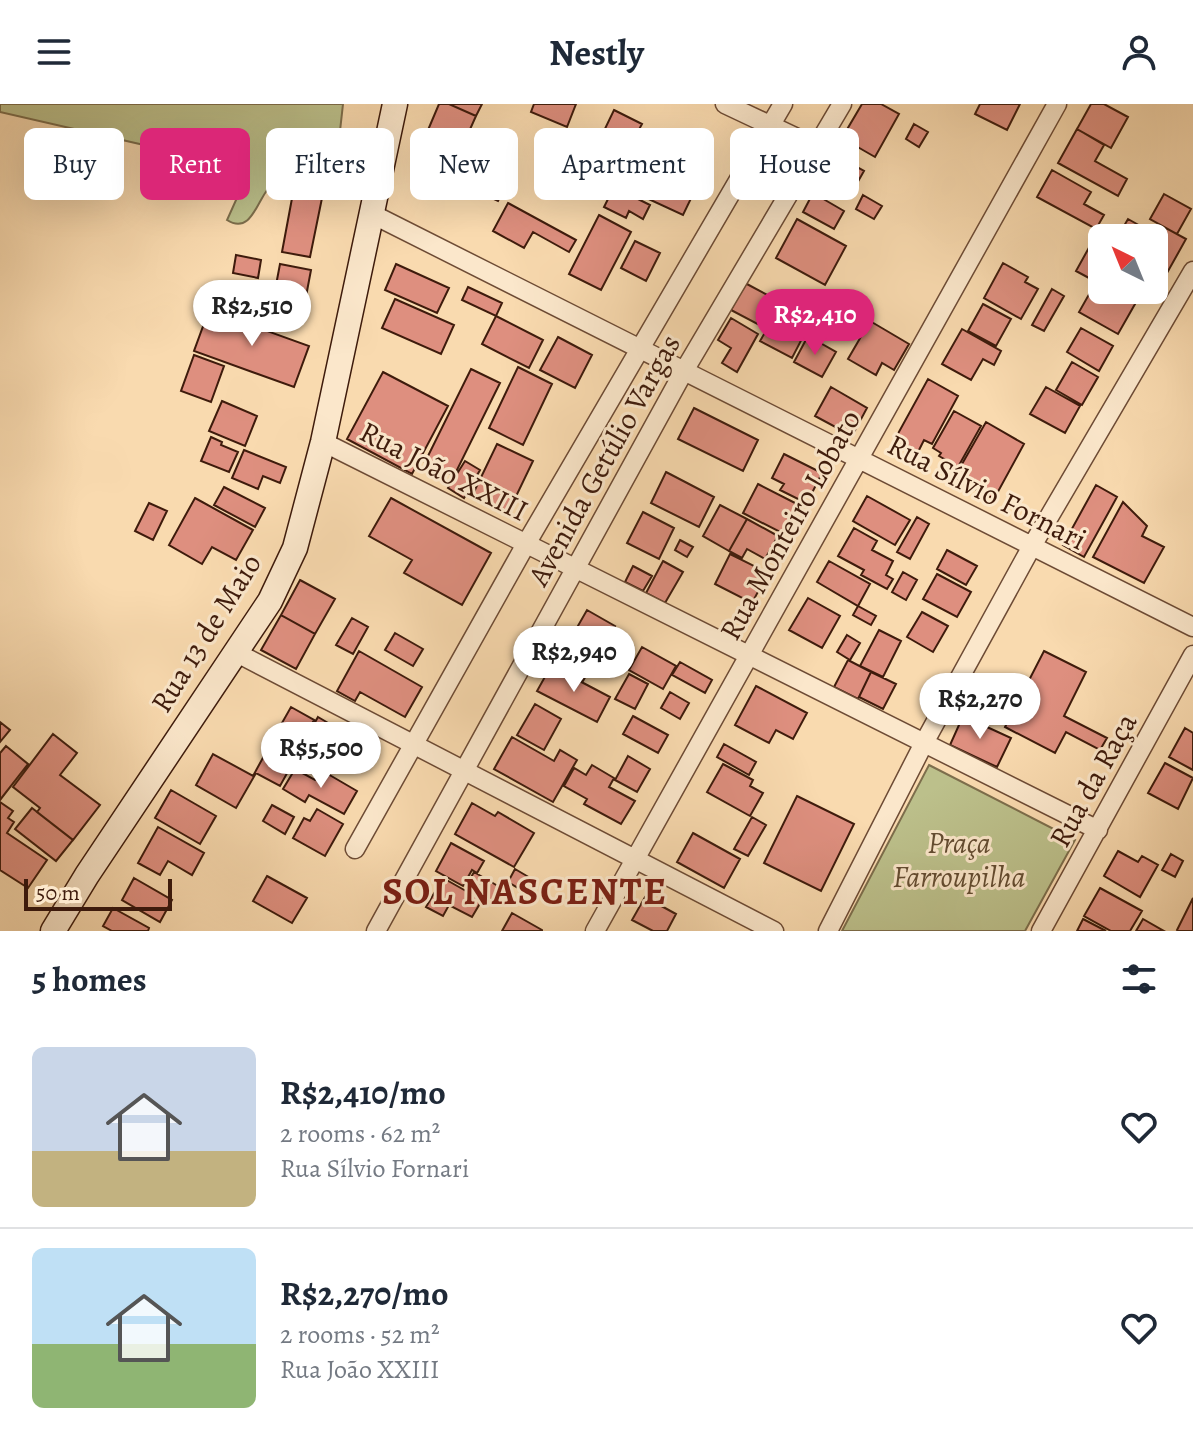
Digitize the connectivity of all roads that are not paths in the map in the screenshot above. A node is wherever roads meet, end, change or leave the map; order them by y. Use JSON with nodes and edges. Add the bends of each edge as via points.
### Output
{"nodes":[{"id":1,"x":395,"y":104,"type":"edge"},
{"id":2,"x":725,"y":104,"type":"edge"},
{"id":3,"x":783,"y":104,"type":"edge"},
{"id":4,"x":842,"y":104,"type":"edge"},
{"id":5,"x":1057,"y":104,"type":"edge"},
{"id":6,"x":771,"y":124,"type":"junction"},
{"id":7,"x":779,"y":128,"type":"edge"},
{"id":8,"x":827,"y":128,"type":"edge"},
{"id":9,"x":785,"y":200,"type":"edge"},
{"id":10,"x":370,"y":213,"type":"junction"},
{"id":11,"x":1193,"y":271,"type":"edge"},
{"id":12,"x":639,"y":348,"type":"junction"},
{"id":13,"x":684,"y":371,"type":"junction"},
{"id":14,"x":323,"y":442,"type":"junction"},
{"id":15,"x":859,"y":459,"type":"junction"},
{"id":16,"x":526,"y":544,"type":"junction"},
{"id":17,"x":1032,"y":546,"type":"junction"},
{"id":18,"x":577,"y":569,"type":"junction"},
{"id":19,"x":1193,"y":627,"type":"edge"},
{"id":20,"x":235,"y":652,"type":"junction"},
{"id":21,"x":749,"y":655,"type":"junction"},
{"id":22,"x":1193,"y":655,"type":"edge"},
{"id":23,"x":924,"y":743,"type":"junction"},
{"id":24,"x":415,"y":745,"type":"junction"},
{"id":25,"x":465,"y":771,"type":"junction"},
{"id":26,"x":1098,"y":830,"type":"junction"},
{"id":27,"x":355,"y":849,"type":"dead end"},
{"id":28,"x":635,"y":859,"type":"junction"},
{"id":29,"x":53,"y":931,"type":"edge"},
{"id":30,"x":376,"y":931,"type":"edge"},
{"id":31,"x":595,"y":931,"type":"edge"},
{"id":32,"x":774,"y":931,"type":"edge"},
{"id":33,"x":828,"y":931,"type":"edge"},
{"id":34,"x":1041,"y":931,"type":"edge"}],
"edges":[{"from":1,"to":10,"type":"main road","name":"Rua 13 de Maio"},
{"from":2,"to":6,"type":"street"},
{"from":3,"to":6,"type":"street","name":"Avenida Getúlio Vargas"},
{"from":4,"to":8,"type":"street","name":"Avenida Getúlio Vargas"},
{"from":5,"to":15,"type":"street","name":"Rua Monteiro Lobato"},
{"from":6,"to":7,"type":"street"},
{"from":6,"to":12,"type":"street","name":"Avenida Getúlio Vargas"},
{"from":9,"to":13,"type":"street","name":"Avenida Getúlio Vargas"},
{"from":10,"to":12,"type":"street","name":"Rua Sílvio Fornari"},
{"from":10,"to":14,"type":"main road","name":"Rua 13 de Maio"},
{"from":11,"to":17,"type":"street"},
{"from":12,"to":13,"type":"street","name":"Rua Sílvio Fornari"},
{"from":12,"to":16,"type":"street","name":"Avenida Getúlio Vargas"},
{"from":13,"to":15,"type":"street","name":"Rua Sílvio Fornari"},
{"from":13,"to":18,"type":"street","name":"Avenida Getúlio Vargas"},
{"from":14,"to":16,"type":"street","name":"Rua João XXIII"},
{"from":14,"to":20,"type":"main road","name":"Rua 13 de Maio","via":[[295,548],[270,601]]},
{"from":15,"to":17,"type":"street","name":"Rua Sílvio Fornari"},
{"from":15,"to":21,"type":"street","name":"Rua Monteiro Lobato"},
{"from":16,"to":18,"type":"street","name":"Rua João XXIII"},
{"from":16,"to":24,"type":"street","name":"Avenida Getúlio Vargas"},
{"from":17,"to":19,"type":"street","name":"Rua Sílvio Fornari"},
{"from":17,"to":23,"type":"street"},
{"from":18,"to":21,"type":"street","name":"Rua João XXIII"},
{"from":18,"to":25,"type":"street","name":"Avenida Getúlio Vargas"},
{"from":20,"to":24,"type":"street"},
{"from":20,"to":29,"type":"main road","name":"Rua 13 de Maio"},
{"from":21,"to":23,"type":"street","name":"Rua João XXIII"},
{"from":21,"to":28,"type":"street","name":"Rua Monteiro Lobato"},
{"from":22,"to":26,"type":"street","name":"Rua da Raça"},
{"from":23,"to":26,"type":"street","name":"Rua João XXIII"},
{"from":23,"to":33,"type":"street"},
{"from":24,"to":25,"type":"street"},
{"from":24,"to":27,"type":"street","name":"Avenida Getúlio Vargas"},
{"from":25,"to":28,"type":"street"},
{"from":25,"to":30,"type":"street","name":"Avenida Getúlio Vargas"},
{"from":26,"to":34,"type":"street","name":"Rua da Raça"},
{"from":28,"to":31,"type":"street","name":"Rua Monteiro Lobato"},
{"from":28,"to":32,"type":"street"}]}
